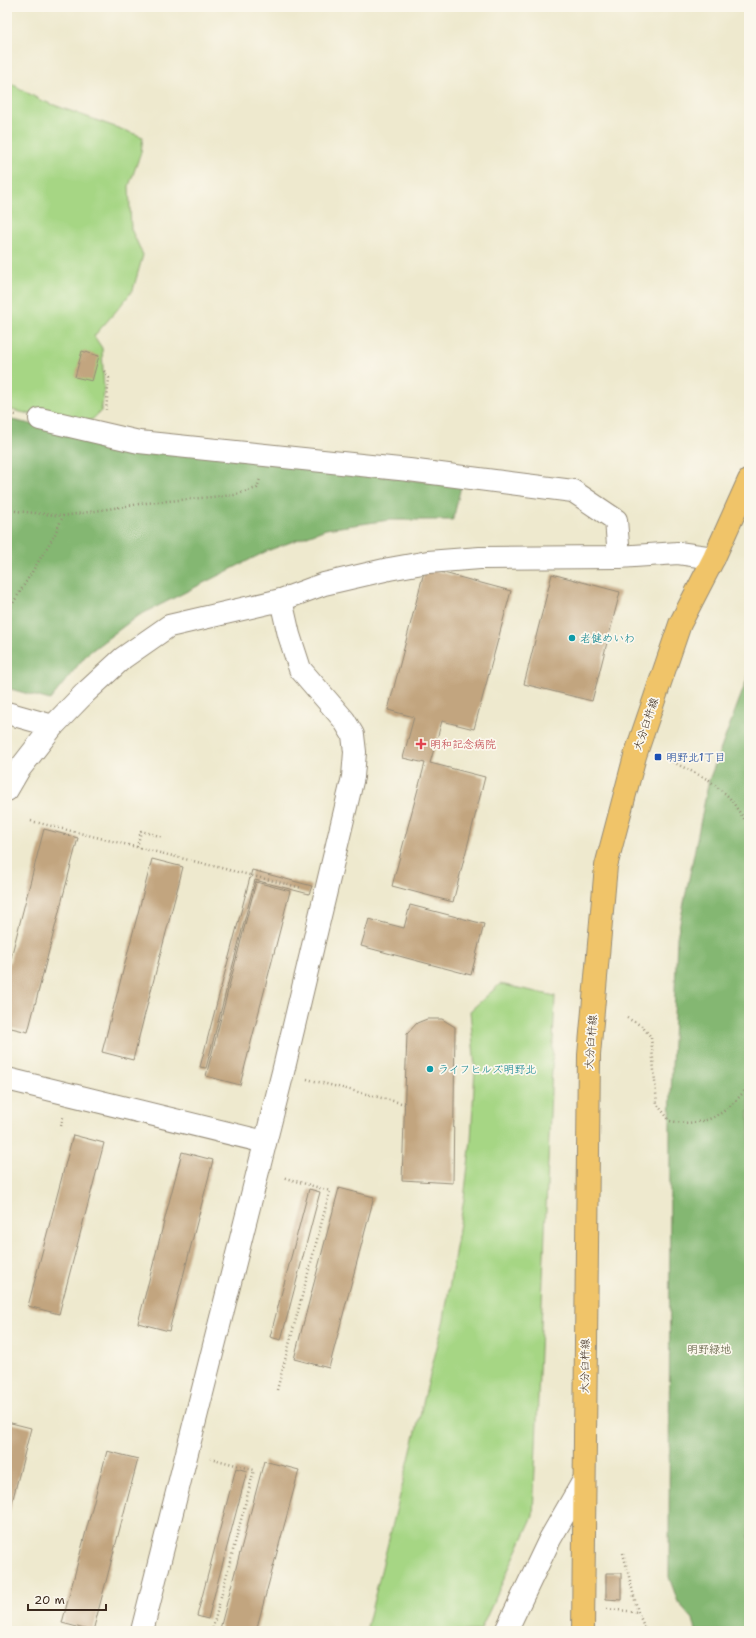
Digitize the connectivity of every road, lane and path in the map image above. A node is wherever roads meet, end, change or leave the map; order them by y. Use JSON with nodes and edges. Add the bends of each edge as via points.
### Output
{"nodes":[{"id":1,"x":104,"y":371,"type":"dead end"},
{"id":2,"x":40,"y":420,"type":"dead end"},
{"id":3,"x":81,"y":429,"type":"junction"},
{"id":4,"x":270,"y":456,"type":"junction"},
{"id":5,"x":749,"y":480,"type":"edge"},
{"id":6,"x":7,"y":510,"type":"edge"},
{"id":7,"x":63,"y":516,"type":"junction"},
{"id":8,"x":619,"y":557,"type":"junction"},
{"id":9,"x":714,"y":558,"type":"junction"},
{"id":10,"x":281,"y":600,"type":"junction"},
{"id":11,"x":7,"y":613,"type":"edge"},
{"id":12,"x":7,"y":713,"type":"edge"},
{"id":13,"x":53,"y":726,"type":"junction"},
{"id":14,"x":673,"y":762,"type":"dead end"},
{"id":15,"x":7,"y":790,"type":"edge"},
{"id":16,"x":31,"y":821,"type":"dead end"},
{"id":17,"x":749,"y":826,"type":"edge"},
{"id":18,"x":163,"y":837,"type":"dead end"},
{"id":19,"x":137,"y":847,"type":"junction"},
{"id":20,"x":326,"y":895,"type":"junction"},
{"id":21,"x":627,"y":1018,"type":"dead end"},
{"id":22,"x":283,"y":1072,"type":"junction"},
{"id":23,"x":7,"y":1079,"type":"edge"},
{"id":24,"x":749,"y":1085,"type":"edge"},
{"id":25,"x":405,"y":1104,"type":"dead end"},
{"id":26,"x":265,"y":1142,"type":"junction"},
{"id":27,"x":281,"y":1177,"type":"dead end"},
{"id":28,"x":277,"y":1390,"type":"dead end"},
{"id":29,"x":209,"y":1458,"type":"dead end"},
{"id":30,"x":584,"y":1480,"type":"junction"},
{"id":31,"x":623,"y":1553,"type":"dead end"},
{"id":32,"x":583,"y":1606,"type":"junction"},
{"id":33,"x":638,"y":1612,"type":"junction"},
{"id":34,"x":142,"y":1631,"type":"edge"},
{"id":35,"x":212,"y":1631,"type":"edge"},
{"id":36,"x":506,"y":1631,"type":"edge"},
{"id":37,"x":583,"y":1631,"type":"edge"},
{"id":38,"x":646,"y":1631,"type":"edge"}],
"edges":[{"from":1,"to":3,"type":"path","via":[[109,378],[105,412],[95,423]]},
{"from":2,"to":3,"type":"street"},
{"from":3,"to":4,"type":"street","via":[[139,442]]},
{"from":4,"to":7,"type":"path","via":[[256,488],[234,495]]},
{"from":4,"to":8,"type":"street","via":[[409,470],[573,491],[616,520]]},
{"from":5,"to":9,"type":"main road","name":"大分臼杵線"},
{"from":6,"to":7,"type":"path"},
{"from":7,"to":11,"type":"path","via":[[54,536]]},
{"from":8,"to":9,"type":"street","via":[[678,553]]},
{"from":8,"to":10,"type":"street","via":[[480,558],[428,562],[324,584]]},
{"from":9,"to":30,"type":"main road","name":"大分臼杵線","via":[[680,624],[635,756],[606,866],[589,1055]]},
{"from":10,"to":13,"type":"street","via":[[169,626],[123,658]]},
{"from":10,"to":20,"type":"street","via":[[300,669],[344,720],[353,735],[353,777]]},
{"from":12,"to":13,"type":"street"},
{"from":13,"to":15,"type":"street","via":[[18,771]]},
{"from":14,"to":17,"type":"path","via":[[709,780],[729,798]]},
{"from":16,"to":19,"type":"path"},
{"from":18,"to":19,"type":"path","via":[[141,831]]},
{"from":19,"to":20,"type":"path"},
{"from":20,"to":22,"type":"street"},
{"from":21,"to":24,"type":"path","via":[[642,1026],[652,1037],[657,1104],[670,1121],[685,1124],[710,1120],[736,1101]]},
{"from":22,"to":25,"type":"path"},
{"from":22,"to":26,"type":"street"},
{"from":23,"to":26,"type":"street"},
{"from":26,"to":34,"type":"street"},
{"from":27,"to":28,"type":"path","via":[[330,1191]]},
{"from":29,"to":35,"type":"path","via":[[254,1470]]},
{"from":30,"to":32,"type":"main road","name":"大分臼杵線"},
{"from":30,"to":36,"type":"street","via":[[550,1539]]},
{"from":31,"to":33,"type":"path"},
{"from":32,"to":33,"type":"path"},
{"from":32,"to":37,"type":"main road","name":"大分臼杵線"},
{"from":33,"to":38,"type":"path"}]}
